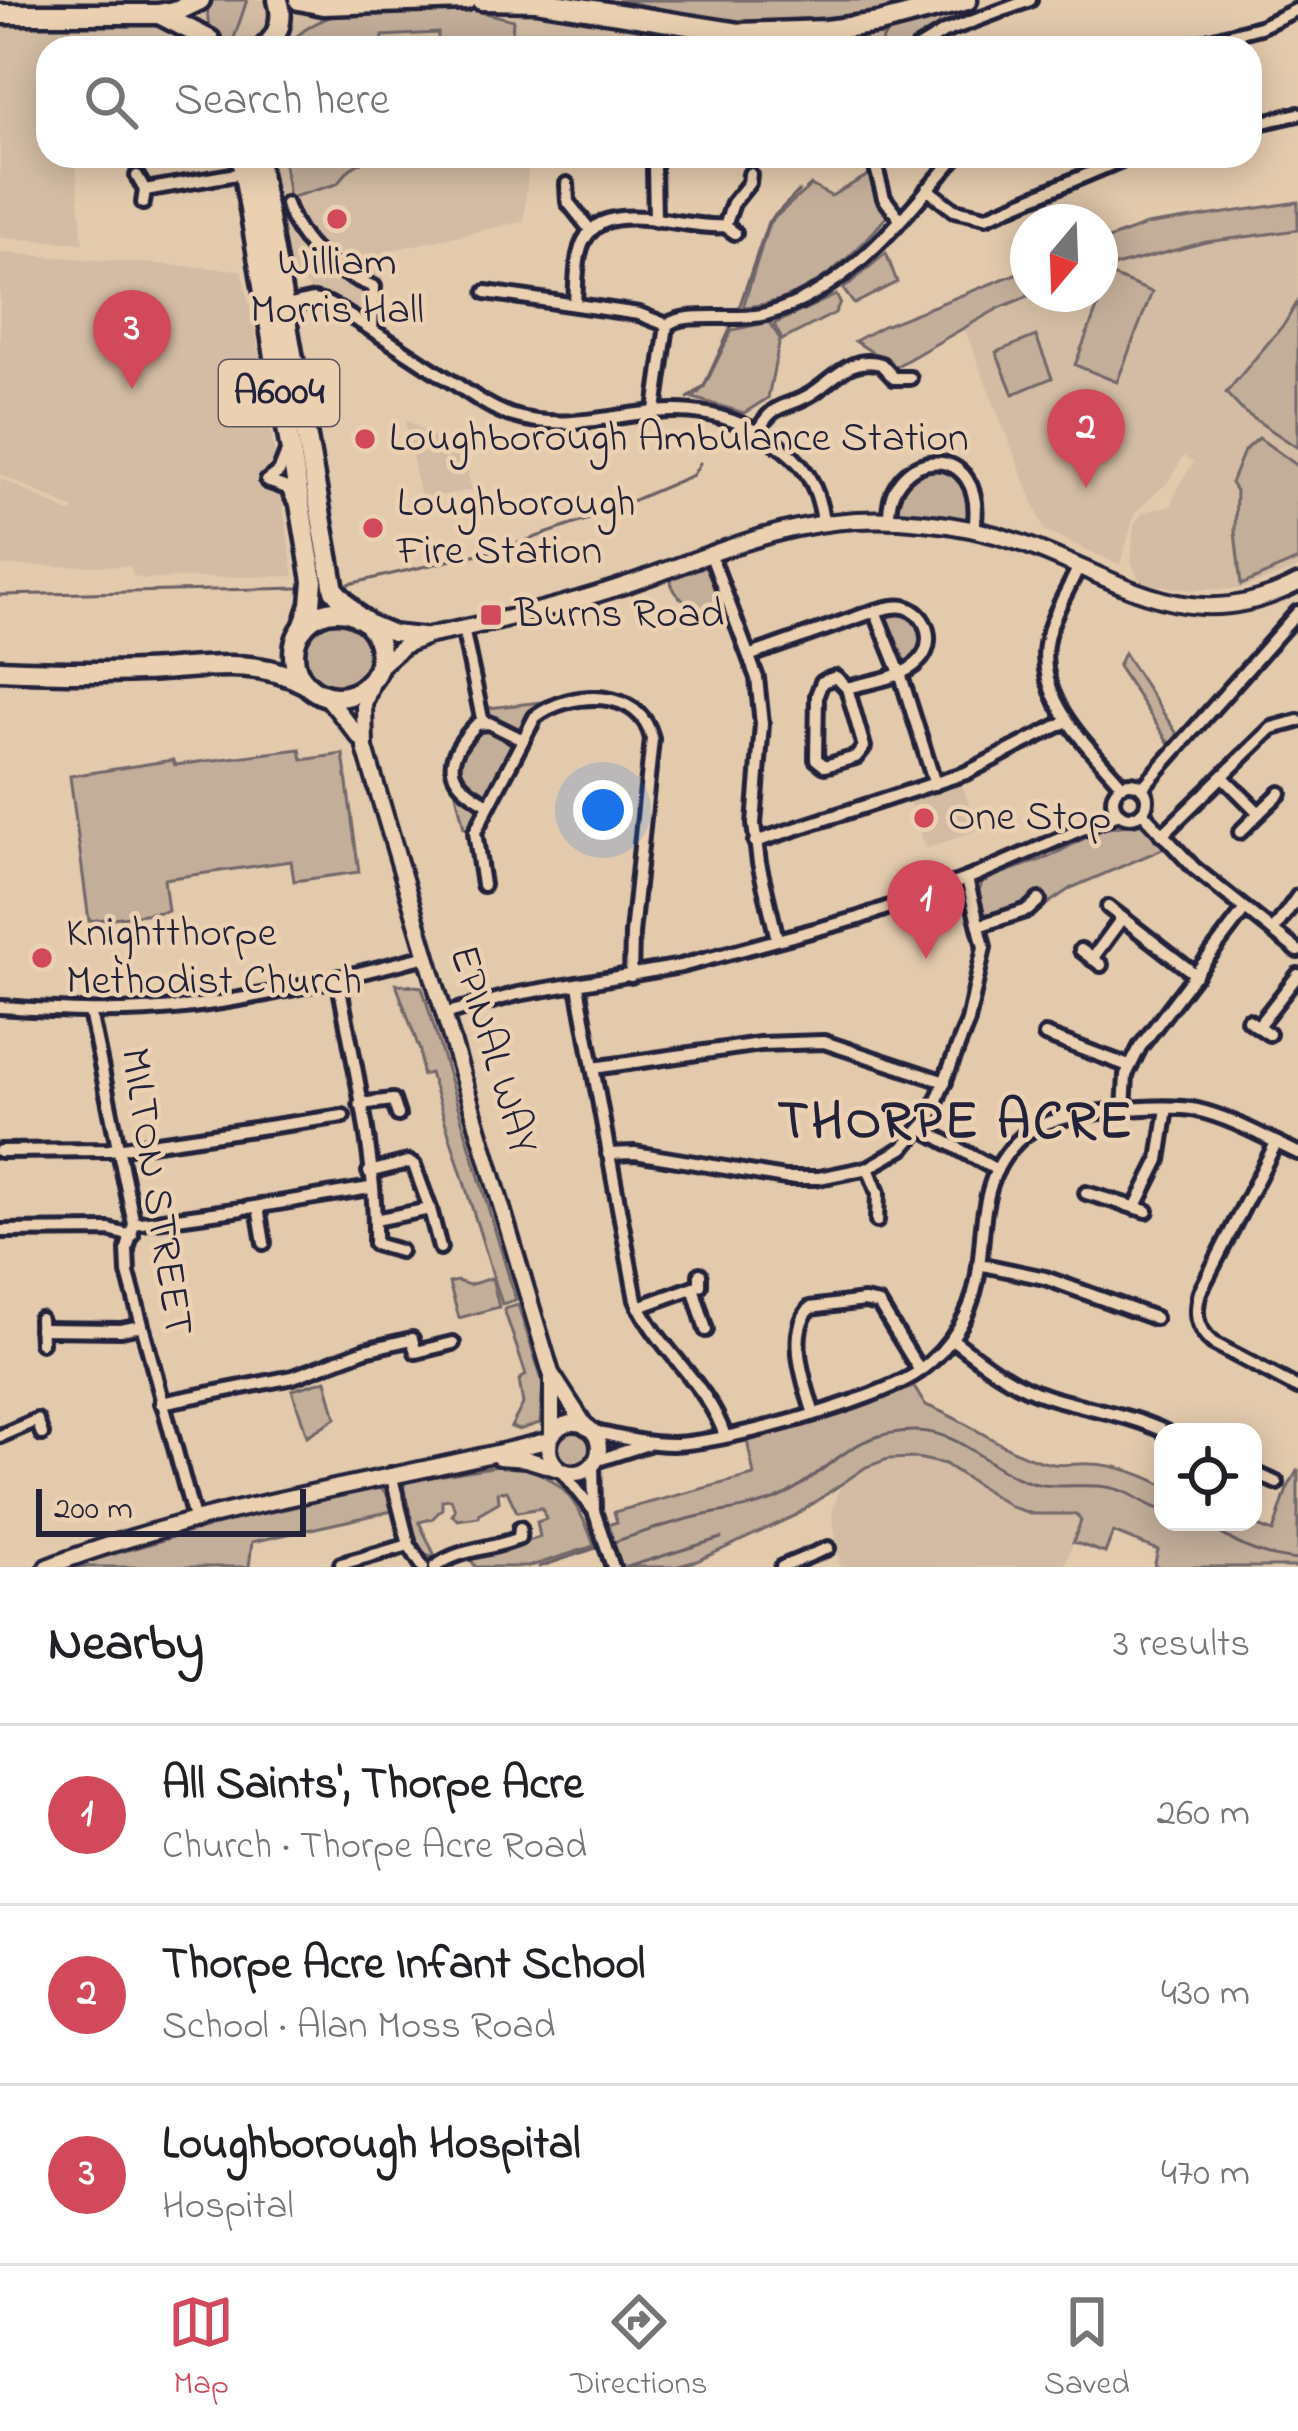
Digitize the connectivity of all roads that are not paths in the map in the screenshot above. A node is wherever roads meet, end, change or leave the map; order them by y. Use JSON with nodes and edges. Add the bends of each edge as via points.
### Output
{"nodes":[{"id":1,"x":202,"y":0,"type":"edge"},
{"id":2,"x":278,"y":0,"type":"edge"},
{"id":3,"x":299,"y":0,"type":"edge"},
{"id":4,"x":466,"y":0,"type":"edge"},
{"id":5,"x":481,"y":0,"type":"edge"},
{"id":6,"x":967,"y":0,"type":"edge"},
{"id":7,"x":1030,"y":0,"type":"edge"},
{"id":8,"x":323,"y":5,"type":"junction"},
{"id":9,"x":1298,"y":9,"type":"edge"},
{"id":10,"x":0,"y":14,"type":"edge"},
{"id":11,"x":158,"y":14,"type":"junction"},
{"id":12,"x":198,"y":36,"type":"edge"},
{"id":13,"x":210,"y":36,"type":"edge"},
{"id":14,"x":273,"y":36,"type":"edge"},
{"id":15,"x":278,"y":36,"type":"edge"},
{"id":16,"x":756,"y":36,"type":"edge"},
{"id":17,"x":811,"y":36,"type":"edge"},
{"id":18,"x":940,"y":36,"type":"edge"},
{"id":19,"x":1226,"y":36,"type":"edge"},
{"id":20,"x":1298,"y":114,"type":"edge"},
{"id":21,"x":1262,"y":122,"type":"edge"},
{"id":22,"x":237,"y":168,"type":"edge"},
{"id":23,"x":251,"y":168,"type":"edge"},
{"id":24,"x":876,"y":168,"type":"edge"},
{"id":25,"x":946,"y":168,"type":"edge"},
{"id":26,"x":1102,"y":168,"type":"edge"},
{"id":27,"x":658,"y":172,"type":"dead end"},
{"id":28,"x":137,"y":176,"type":"dead end"},
{"id":29,"x":753,"y":180,"type":"dead end"},
{"id":30,"x":927,"y":189,"type":"junction"},
{"id":31,"x":564,"y":191,"type":"dead end"},
{"id":32,"x":286,"y":204,"type":"dead end"},
{"id":33,"x":900,"y":219,"type":"junction"},
{"id":34,"x":655,"y":220,"type":"junction"},
{"id":35,"x":591,"y":231,"type":"junction"},
{"id":36,"x":486,"y":292,"type":"dead end"},
{"id":37,"x":575,"y":303,"type":"junction"},
{"id":38,"x":273,"y":308,"type":"junction"},
{"id":39,"x":667,"y":325,"type":"junction"},
{"id":40,"x":372,"y":330,"type":"junction"},
{"id":41,"x":894,"y":378,"type":"junction"},
{"id":42,"x":910,"y":379,"type":"dead end"},
{"id":43,"x":886,"y":392,"type":"dead end"},
{"id":44,"x":655,"y":410,"type":"junction"},
{"id":45,"x":758,"y":433,"type":"junction"},
{"id":46,"x":889,"y":518,"type":"junction"},
{"id":47,"x":823,"y":522,"type":"junction"},
{"id":48,"x":974,"y":530,"type":"junction"},
{"id":49,"x":710,"y":553,"type":"junction"},
{"id":50,"x":1078,"y":568,"type":"junction"},
{"id":51,"x":1298,"y":583,"type":"edge"},
{"id":52,"x":875,"y":611,"type":"junction"},
{"id":53,"x":1298,"y":612,"type":"edge"},
{"id":54,"x":362,"y":619,"type":"junction"},
{"id":55,"x":464,"y":628,"type":"junction"},
{"id":56,"x":301,"y":632,"type":"junction"},
{"id":57,"x":427,"y":636,"type":"junction"},
{"id":58,"x":751,"y":655,"type":"junction"},
{"id":59,"x":251,"y":664,"type":"junction"},
{"id":60,"x":0,"y":670,"type":"edge"},
{"id":61,"x":376,"y":673,"type":"junction"},
{"id":62,"x":900,"y":673,"type":"junction"},
{"id":63,"x":306,"y":684,"type":"junction"},
{"id":64,"x":847,"y":688,"type":"junction"},
{"id":65,"x":326,"y":696,"type":"junction"},
{"id":66,"x":1067,"y":721,"type":"junction"},
{"id":67,"x":1298,"y":721,"type":"edge"},
{"id":68,"x":483,"y":723,"type":"junction"},
{"id":69,"x":521,"y":739,"type":"junction"},
{"id":70,"x":365,"y":748,"type":"junction"},
{"id":71,"x":1223,"y":777,"type":"junction"},
{"id":72,"x":934,"y":784,"type":"junction"},
{"id":73,"x":1121,"y":784,"type":"junction"},
{"id":74,"x":1142,"y":788,"type":"junction"},
{"id":75,"x":1280,"y":793,"type":"dead end"},
{"id":76,"x":488,"y":803,"type":"junction"},
{"id":77,"x":1142,"y":812,"type":"junction"},
{"id":78,"x":1119,"y":813,"type":"junction"},
{"id":79,"x":1259,"y":813,"type":"junction"},
{"id":80,"x":1240,"y":832,"type":"dead end"},
{"id":81,"x":1162,"y":835,"type":"junction"},
{"id":82,"x":755,"y":842,"type":"junction"},
{"id":83,"x":968,"y":880,"type":"junction"},
{"id":84,"x":478,"y":882,"type":"dead end"},
{"id":85,"x":1298,"y":896,"type":"edge"},
{"id":86,"x":1039,"y":900,"type":"dead end"},
{"id":87,"x":1108,"y":907,"type":"dead end"},
{"id":88,"x":1245,"y":909,"type":"junction"},
{"id":89,"x":1122,"y":918,"type":"junction"},
{"id":90,"x":981,"y":925,"type":"junction"},
{"id":91,"x":1273,"y":931,"type":"junction"},
{"id":92,"x":777,"y":939,"type":"junction"},
{"id":93,"x":1298,"y":951,"type":"edge"},
{"id":94,"x":427,"y":956,"type":"junction"},
{"id":95,"x":1091,"y":958,"type":"dead end"},
{"id":96,"x":1196,"y":975,"type":"junction"},
{"id":97,"x":1298,"y":975,"type":"edge"},
{"id":98,"x":632,"y":976,"type":"junction"},
{"id":99,"x":338,"y":977,"type":"junction"},
{"id":100,"x":578,"y":986,"type":"junction"},
{"id":101,"x":0,"y":1007,"type":"edge"},
{"id":102,"x":90,"y":1012,"type":"junction"},
{"id":103,"x":444,"y":1015,"type":"junction"},
{"id":104,"x":1269,"y":1034,"type":"dead end"},
{"id":105,"x":1045,"y":1035,"type":"dead end"},
{"id":106,"x":1129,"y":1066,"type":"junction"},
{"id":107,"x":593,"y":1068,"type":"junction"},
{"id":108,"x":945,"y":1082,"type":"junction"},
{"id":109,"x":360,"y":1104,"type":"junction"},
{"id":110,"x":1167,"y":1108,"type":"junction"},
{"id":111,"x":1124,"y":1110,"type":"junction"},
{"id":112,"x":398,"y":1115,"type":"dead end"},
{"id":113,"x":343,"y":1116,"type":"dead end"},
{"id":114,"x":923,"y":1129,"type":"junction"},
{"id":115,"x":1276,"y":1143,"type":"junction"},
{"id":116,"x":121,"y":1148,"type":"junction"},
{"id":117,"x":0,"y":1151,"type":"edge"},
{"id":118,"x":608,"y":1154,"type":"junction"},
{"id":119,"x":1298,"y":1154,"type":"edge"},
{"id":120,"x":868,"y":1168,"type":"junction"},
{"id":121,"x":997,"y":1170,"type":"junction"},
{"id":122,"x":369,"y":1172,"type":"junction"},
{"id":123,"x":370,"y":1188,"type":"junction"},
{"id":124,"x":1086,"y":1193,"type":"dead end"},
{"id":125,"x":249,"y":1208,"type":"junction"},
{"id":126,"x":430,"y":1209,"type":"junction"},
{"id":127,"x":375,"y":1220,"type":"junction"},
{"id":128,"x":877,"y":1223,"type":"dead end"},
{"id":129,"x":133,"y":1230,"type":"junction"},
{"id":130,"x":0,"y":1231,"type":"edge"},
{"id":131,"x":264,"y":1243,"type":"dead end"},
{"id":132,"x":440,"y":1248,"type":"dead end"},
{"id":133,"x":400,"y":1251,"type":"dead end"},
{"id":134,"x":982,"y":1265,"type":"junction"},
{"id":135,"x":639,"y":1307,"type":"junction"},
{"id":136,"x":1155,"y":1318,"type":"dead end"},
{"id":137,"x":141,"y":1326,"type":"junction"},
{"id":138,"x":706,"y":1330,"type":"dead end"},
{"id":139,"x":952,"y":1339,"type":"junction"},
{"id":140,"x":40,"y":1343,"type":"dead end"},
{"id":141,"x":453,"y":1343,"type":"dead end"},
{"id":142,"x":920,"y":1371,"type":"junction"},
{"id":143,"x":551,"y":1372,"type":"junction"},
{"id":144,"x":1298,"y":1388,"type":"edge"},
{"id":145,"x":161,"y":1402,"type":"junction"},
{"id":146,"x":31,"y":1404,"type":"dead end"},
{"id":147,"x":812,"y":1412,"type":"junction"},
{"id":148,"x":37,"y":1420,"type":"junction"},
{"id":149,"x":1154,"y":1428,"type":"edge"},
{"id":150,"x":588,"y":1429,"type":"junction"},
{"id":151,"x":42,"y":1434,"type":"dead end"},
{"id":152,"x":0,"y":1436,"type":"edge"},
{"id":153,"x":725,"y":1436,"type":"junction"},
{"id":154,"x":552,"y":1437,"type":"junction"},
{"id":155,"x":651,"y":1443,"type":"junction"},
{"id":156,"x":488,"y":1456,"type":"junction"},
{"id":157,"x":594,"y":1462,"type":"junction"},
{"id":158,"x":561,"y":1470,"type":"junction"},
{"id":159,"x":391,"y":1474,"type":"junction"},
{"id":160,"x":1262,"y":1474,"type":"edge"},
{"id":161,"x":1271,"y":1476,"type":"dead end"},
{"id":162,"x":594,"y":1511,"type":"junction"},
{"id":163,"x":195,"y":1522,"type":"junction"},
{"id":164,"x":520,"y":1528,"type":"dead end"},
{"id":165,"x":409,"y":1545,"type":"junction"},
{"id":166,"x":828,"y":1548,"type":"dead end"},
{"id":167,"x":341,"y":1564,"type":"edge"},
{"id":168,"x":47,"y":1567,"type":"edge"},
{"id":169,"x":423,"y":1567,"type":"edge"},
{"id":170,"x":435,"y":1567,"type":"edge"},
{"id":171,"x":613,"y":1567,"type":"edge"},
{"id":172,"x":782,"y":1567,"type":"edge"}],
"edges":[{"from":1,"to":11,"type":"main road"},
{"from":1,"to":13,"type":"main road"},
{"from":2,"to":14,"type":"main road"},
{"from":3,"to":8,"type":"main road"},
{"from":4,"to":8,"type":"main road"},
{"from":5,"to":16,"type":"main road","via":[[536,1]]},
{"from":6,"to":17,"type":"main road"},
{"from":7,"to":18,"type":"street"},
{"from":8,"to":15,"type":"main road"},
{"from":9,"to":19,"type":"street"},
{"from":10,"to":11,"type":"main road"},
{"from":11,"to":12,"type":"main road"},
{"from":20,"to":21,"type":"street"},
{"from":22,"to":28,"type":"street","via":[[144,196]]},
{"from":23,"to":38,"type":"main road","number":"A6004"},
{"from":24,"to":33,"type":"street"},
{"from":25,"to":30,"type":"street"},
{"from":26,"to":30,"type":"street","via":[[986,217],[954,210]]},
{"from":27,"to":34,"type":"street"},
{"from":29,"to":34,"type":"street","via":[[733,203],[730,229]]},
{"from":30,"to":33,"type":"street"},
{"from":31,"to":35,"type":"street"},
{"from":32,"to":40,"type":"street","via":[[333,270],[374,287]]},
{"from":33,"to":39,"type":"street","via":[[831,284],[794,304]]},
{"from":34,"to":35,"type":"street","via":[[621,217]]},
{"from":35,"to":37,"type":"street","via":[[579,253]]},
{"from":36,"to":37,"type":"street","via":[[507,287]]},
{"from":37,"to":39,"type":"street"},
{"from":38,"to":40,"type":"street","via":[[323,301]]},
{"from":38,"to":54,"type":"main road","number":"A6004","via":[[334,590]]},
{"from":38,"to":56,"type":"main road","number":"A6004","via":[[313,595]]},
{"from":39,"to":44,"type":"street"},
{"from":40,"to":44,"type":"street","via":[[514,416],[559,423]]},
{"from":41,"to":42,"type":"street"},
{"from":41,"to":43,"type":"street"},
{"from":41,"to":45,"type":"street","via":[[880,364],[854,365],[808,397],[774,408]]},
{"from":44,"to":45,"type":"street","via":[[715,416]]},
{"from":45,"to":47,"type":"street","via":[[804,466]]},
{"from":46,"to":47,"type":"street"},
{"from":46,"to":48,"type":"street"},
{"from":46,"to":48,"type":"street","via":[[904,475],[945,464],[972,482]]},
{"from":47,"to":49,"type":"street"},
{"from":48,"to":50,"type":"street"},
{"from":49,"to":55,"type":"street"},
{"from":49,"to":58,"type":"street"},
{"from":50,"to":51,"type":"street","via":[[1145,597],[1194,606],[1246,603]]},
{"from":50,"to":66,"type":"street","via":[[1045,657]]},
{"from":52,"to":58,"type":"street"},
{"from":52,"to":62,"type":"street"},
{"from":52,"to":62,"type":"street","via":[[904,607],[925,625],[923,658]]},
{"from":53,"to":74,"type":"street"},
{"from":54,"to":56,"type":"main road","via":[[327,611]]},
{"from":54,"to":57,"type":"street"},
{"from":54,"to":61,"type":"main road","number":"A6004","via":[[379,643]]},
{"from":55,"to":57,"type":"street"},
{"from":55,"to":68,"type":"street"},
{"from":56,"to":59,"type":"main road","via":[[279,655]]},
{"from":56,"to":63,"type":"main road","number":"A6004","via":[[295,661]]},
{"from":57,"to":61,"type":"street"},
{"from":58,"to":82,"type":"street","via":[[762,724]]},
{"from":59,"to":60,"type":"main road"},
{"from":59,"to":63,"type":"main road"},
{"from":61,"to":65,"type":"main road","via":[[357,692]]},
{"from":61,"to":70,"type":"street","name":"EPINAL WAY","via":[[364,704]]},
{"from":62,"to":64,"type":"street"},
{"from":62,"to":72,"type":"street"},
{"from":63,"to":65,"type":"main road"},
{"from":64,"to":64,"type":"street","via":[[865,747],[820,765],[818,688],[836,677]]},
{"from":65,"to":70,"type":"street","name":"EPINAL WAY"},
{"from":66,"to":72,"type":"street"},
{"from":66,"to":73,"type":"street"},
{"from":67,"to":71,"type":"street","via":[[1272,728]]},
{"from":68,"to":69,"type":"street"},
{"from":68,"to":76,"type":"street","via":[[468,734],[452,772],[462,790]]},
{"from":69,"to":76,"type":"street"},
{"from":69,"to":98,"type":"street","via":[[547,708],[593,700],[628,703],[647,720],[652,739]]},
{"from":70,"to":94,"type":"street","name":"EPINAL WAY"},
{"from":71,"to":79,"type":"street"},
{"from":71,"to":81,"type":"street"},
{"from":72,"to":82,"type":"street"},
{"from":73,"to":74,"type":"street"},
{"from":73,"to":78,"type":"street","via":[[1112,798]]},
{"from":74,"to":77,"type":"street"},
{"from":75,"to":79,"type":"street"},
{"from":76,"to":84,"type":"street","via":[[474,839]]},
{"from":77,"to":78,"type":"street"},
{"from":77,"to":81,"type":"street"},
{"from":78,"to":83,"type":"street"},
{"from":79,"to":80,"type":"street"},
{"from":81,"to":88,"type":"street"},
{"from":82,"to":92,"type":"street"},
{"from":83,"to":90,"type":"street"},
{"from":83,"to":92,"type":"street"},
{"from":85,"to":91,"type":"street"},
{"from":86,"to":90,"type":"street"},
{"from":87,"to":89,"type":"street"},
{"from":88,"to":91,"type":"street"},
{"from":88,"to":96,"type":"street"},
{"from":89,"to":95,"type":"street"},
{"from":89,"to":96,"type":"street"},
{"from":90,"to":108,"type":"street","via":[[968,1021]]},
{"from":91,"to":93,"type":"street"},
{"from":92,"to":98,"type":"street"},
{"from":94,"to":99,"type":"street"},
{"from":94,"to":103,"type":"street","name":"EPINAL WAY"},
{"from":96,"to":106,"type":"street"},
{"from":97,"to":104,"type":"street","via":[[1253,1023]]},
{"from":98,"to":100,"type":"street"},
{"from":99,"to":102,"type":"street","via":[[230,1000]]},
{"from":99,"to":109,"type":"street"},
{"from":100,"to":103,"type":"street"},
{"from":100,"to":107,"type":"street"},
{"from":101,"to":102,"type":"street"},
{"from":102,"to":116,"type":"street","name":"MILTON STREET"},
{"from":103,"to":143,"type":"street","name":"EPINAL WAY"},
{"from":105,"to":106,"type":"street","via":[[1056,1047]]},
{"from":106,"to":111,"type":"street"},
{"from":107,"to":108,"type":"street","via":[[824,1042]]},
{"from":107,"to":118,"type":"street"},
{"from":108,"to":114,"type":"street"},
{"from":109,"to":112,"type":"street","via":[[393,1100]]},
{"from":109,"to":122,"type":"street"},
{"from":110,"to":111,"type":"street"},
{"from":110,"to":115,"type":"street","via":[[1214,1115]]},
{"from":110,"to":124,"type":"street","via":[[1141,1209],[1098,1204]]},
{"from":111,"to":121,"type":"street","via":[[1035,1128]]},
{"from":113,"to":116,"type":"street"},
{"from":114,"to":120,"type":"street"},
{"from":114,"to":121,"type":"street"},
{"from":115,"to":119,"type":"street"},
{"from":115,"to":144,"type":"street","via":[[1200,1292],[1197,1315],[1213,1343]]},
{"from":116,"to":117,"type":"street"},
{"from":116,"to":129,"type":"street","name":"MILTON STREET"},
{"from":118,"to":120,"type":"street","via":[[785,1178]]},
{"from":118,"to":135,"type":"street"},
{"from":120,"to":128,"type":"street"},
{"from":121,"to":134,"type":"street"},
{"from":122,"to":123,"type":"street"},
{"from":122,"to":126,"type":"street","via":[[414,1165]]},
{"from":123,"to":125,"type":"street"},
{"from":123,"to":127,"type":"street"},
{"from":125,"to":129,"type":"street"},
{"from":125,"to":131,"type":"street"},
{"from":126,"to":127,"type":"street"},
{"from":126,"to":132,"type":"street"},
{"from":127,"to":133,"type":"street","via":[[375,1244]]},
{"from":129,"to":130,"type":"street"},
{"from":129,"to":137,"type":"street","name":"MILTON STREET","via":[[126,1262]]},
{"from":134,"to":136,"type":"street","via":[[1136,1304]]},
{"from":134,"to":139,"type":"street"},
{"from":135,"to":138,"type":"street","via":[[700,1282]]},
{"from":135,"to":153,"type":"street","via":[[709,1397]]},
{"from":137,"to":140,"type":"street","via":[[40,1324]]},
{"from":137,"to":145,"type":"street","name":"MILTON STREET"},
{"from":139,"to":142,"type":"street"},
{"from":139,"to":149,"type":"street","via":[[1022,1386]]},
{"from":141,"to":145,"type":"street","via":[[416,1352],[412,1339],[293,1376]]},
{"from":142,"to":147,"type":"street"},
{"from":142,"to":147,"type":"street","via":[[879,1304],[810,1308],[800,1332]]},
{"from":143,"to":150,"type":"street","name":"EPINAL WAY"},
{"from":143,"to":154,"type":"street","name":"EPINAL WAY"},
{"from":145,"to":163,"type":"street","name":"MILTON STREET"},
{"from":146,"to":148,"type":"street"},
{"from":147,"to":153,"type":"street"},
{"from":148,"to":151,"type":"street"},
{"from":148,"to":152,"type":"street"},
{"from":150,"to":154,"type":"street","via":[[571,1424]]},
{"from":150,"to":155,"type":"street"},
{"from":150,"to":157,"type":"street","via":[[598,1449]]},
{"from":153,"to":155,"type":"street"},
{"from":154,"to":156,"type":"street"},
{"from":154,"to":158,"type":"street","via":[[550,1457]]},
{"from":155,"to":157,"type":"street"},
{"from":156,"to":158,"type":"street"},
{"from":156,"to":159,"type":"street"},
{"from":157,"to":158,"type":"street","via":[[579,1473]]},
{"from":157,"to":162,"type":"street"},
{"from":158,"to":162,"type":"street"},
{"from":159,"to":163,"type":"street"},
{"from":159,"to":165,"type":"street"},
{"from":160,"to":161,"type":"street"},
{"from":162,"to":171,"type":"street"},
{"from":163,"to":168,"type":"street"},
{"from":164,"to":170,"type":"street","via":[[519,1538],[460,1552]]},
{"from":165,"to":167,"type":"street"},
{"from":165,"to":169,"type":"street"},
{"from":166,"to":172,"type":"street"}]}
